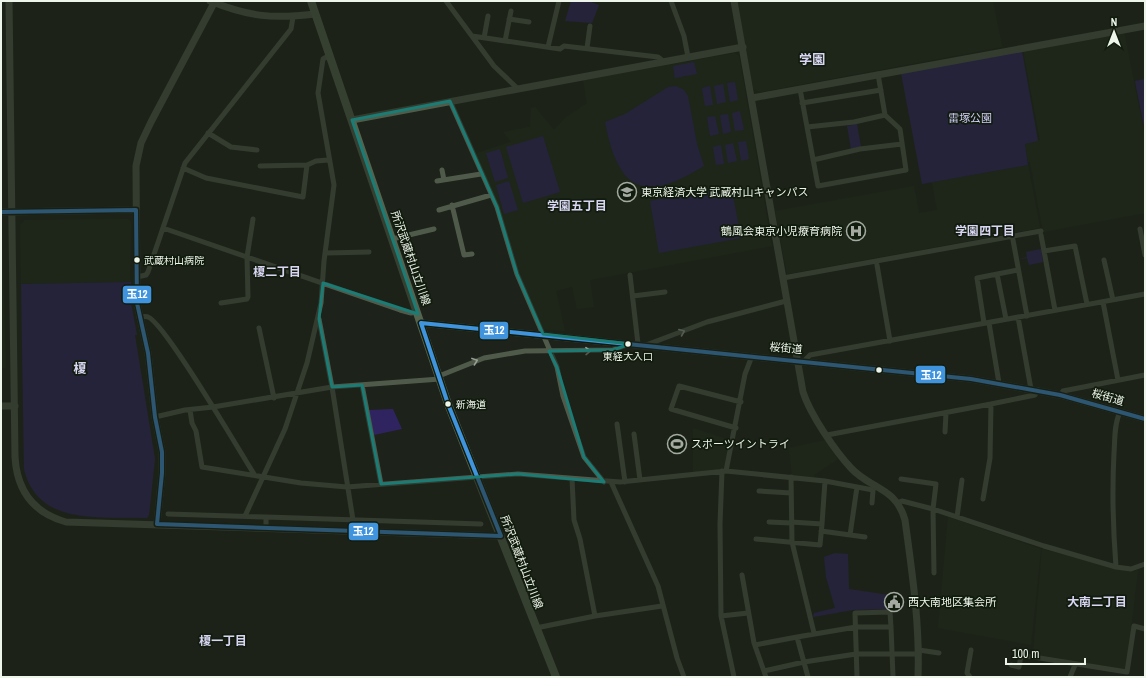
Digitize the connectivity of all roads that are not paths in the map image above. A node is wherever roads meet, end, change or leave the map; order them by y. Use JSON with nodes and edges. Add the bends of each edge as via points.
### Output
{"nodes":[{"id":1,"x":9,"y":1,"type":"edge"},
{"id":2,"x":311,"y":1,"type":"edge"},
{"id":3,"x":446,"y":1,"type":"edge"},
{"id":4,"x":559,"y":1,"type":"edge"},
{"id":5,"x":671,"y":1,"type":"edge"},
{"id":6,"x":734,"y":1,"type":"edge"},
{"id":7,"x":212,"y":2,"type":"edge"},
{"id":8,"x":511,"y":11,"type":"dead end"},
{"id":9,"x":316,"y":14,"type":"junction"},
{"id":10,"x":488,"y":16,"type":"dead end"},
{"id":11,"x":293,"y":17,"type":"junction"},
{"id":12,"x":509,"y":19,"type":"junction"},
{"id":13,"x":529,"y":22,"type":"dead end"},
{"id":14,"x":590,"y":26,"type":"dead end"},
{"id":15,"x":1145,"y":26,"type":"edge"},
{"id":16,"x":472,"y":36,"type":"junction"},
{"id":17,"x":484,"y":38,"type":"junction"},
{"id":18,"x":505,"y":41,"type":"junction"},
{"id":19,"x":548,"y":47,"type":"junction"},
{"id":20,"x":743,"y":47,"type":"junction"},
{"id":21,"x":588,"y":48,"type":"junction"},
{"id":22,"x":330,"y":54,"type":"junction"},
{"id":23,"x":688,"y":57,"type":"junction"},
{"id":24,"x":663,"y":61,"type":"junction"},
{"id":25,"x":878,"y":74,"type":"junction"},
{"id":26,"x":517,"y":88,"type":"junction"},
{"id":27,"x":800,"y":89,"type":"junction"},
{"id":28,"x":881,"y":90,"type":"junction"},
{"id":29,"x":752,"y":98,"type":"junction"},
{"id":30,"x":450,"y":101,"type":"junction"},
{"id":31,"x":802,"y":103,"type":"junction"},
{"id":32,"x":885,"y":115,"type":"junction"},
{"id":33,"x":352,"y":120,"type":"junction"},
{"id":34,"x":807,"y":127,"type":"junction"},
{"id":35,"x":208,"y":133,"type":"junction"},
{"id":36,"x":902,"y":144,"type":"junction"},
{"id":37,"x":256,"y":150,"type":"dead end"},
{"id":38,"x":328,"y":160,"type":"junction"},
{"id":39,"x":813,"y":160,"type":"junction"},
{"id":40,"x":307,"y":165,"type":"junction"},
{"id":41,"x":260,"y":166,"type":"dead end"},
{"id":42,"x":183,"y":168,"type":"junction"},
{"id":43,"x":442,"y":170,"type":"dead end"},
{"id":44,"x":481,"y":174,"type":"junction"},
{"id":45,"x":444,"y":180,"type":"junction"},
{"id":46,"x":437,"y":181,"type":"dead end"},
{"id":47,"x":491,"y":195,"type":"junction"},
{"id":48,"x":452,"y":205,"type":"junction"},
{"id":49,"x":136,"y":210,"type":"junction"},
{"id":50,"x":439,"y":210,"type":"dead end"},
{"id":51,"x":1,"y":212,"type":"edge"},
{"id":52,"x":12,"y":212,"type":"junction"},
{"id":53,"x":253,"y":219,"type":"dead end"},
{"id":54,"x":163,"y":228,"type":"junction"},
{"id":55,"x":434,"y":229,"type":"dead end"},
{"id":56,"x":1140,"y":229,"type":"edge"},
{"id":57,"x":392,"y":239,"type":"junction"},
{"id":58,"x":1013,"y":240,"type":"dead end"},
{"id":59,"x":1044,"y":251,"type":"junction"},
{"id":60,"x":369,"y":252,"type":"dead end"},
{"id":61,"x":326,"y":253,"type":"junction"},
{"id":62,"x":472,"y":254,"type":"dead end"},
{"id":63,"x":1145,"y":255,"type":"edge"},
{"id":64,"x":247,"y":257,"type":"junction"},
{"id":65,"x":1104,"y":260,"type":"dead end"},
{"id":66,"x":877,"y":265,"type":"dead end"},
{"id":67,"x":1018,"y":270,"type":"junction"},
{"id":68,"x":997,"y":274,"type":"junction"},
{"id":69,"x":630,"y":275,"type":"dead end"},
{"id":70,"x":137,"y":277,"type":"junction"},
{"id":71,"x":783,"y":278,"type":"junction"},
{"id":72,"x":323,"y":283,"type":"junction"},
{"id":73,"x":665,"y":292,"type":"dead end"},
{"id":74,"x":1145,"y":294,"type":"edge"},
{"id":75,"x":632,"y":296,"type":"junction"},
{"id":76,"x":1113,"y":300,"type":"junction"},
{"id":77,"x":786,"y":301,"type":"junction"},
{"id":78,"x":1103,"y":302,"type":"junction"},
{"id":79,"x":221,"y":303,"type":"dead end"},
{"id":80,"x":1087,"y":304,"type":"junction"},
{"id":81,"x":1056,"y":310,"type":"junction"},
{"id":82,"x":417,"y":312,"type":"junction"},
{"id":83,"x":1027,"y":316,"type":"junction"},
{"id":84,"x":139,"y":317,"type":"junction"},
{"id":85,"x":1018,"y":317,"type":"junction"},
{"id":86,"x":319,"y":318,"type":"junction"},
{"id":87,"x":1006,"y":320,"type":"junction"},
{"id":88,"x":421,"y":323,"type":"junction"},
{"id":89,"x":987,"y":323,"type":"junction"},
{"id":90,"x":259,"y":328,"type":"dead end"},
{"id":91,"x":543,"y":334,"type":"junction"},
{"id":92,"x":890,"y":341,"type":"junction"},
{"id":93,"x":630,"y":344,"type":"junction"},
{"id":94,"x":641,"y":345,"type":"junction"},
{"id":95,"x":549,"y":351,"type":"junction"},
{"id":96,"x":752,"y":356,"type":"junction"},
{"id":97,"x":801,"y":361,"type":"junction"},
{"id":98,"x":1145,"y":375,"type":"edge"},
{"id":99,"x":440,"y":377,"type":"junction"},
{"id":100,"x":1118,"y":380,"type":"junction"},
{"id":101,"x":999,"y":383,"type":"junction"},
{"id":102,"x":362,"y":384,"type":"junction"},
{"id":103,"x":332,"y":387,"type":"junction"},
{"id":104,"x":1035,"y":390,"type":"junction"},
{"id":105,"x":298,"y":393,"type":"junction"},
{"id":106,"x":1060,"y":395,"type":"junction"},
{"id":107,"x":274,"y":398,"type":"junction"},
{"id":108,"x":741,"y":402,"type":"junction"},
{"id":109,"x":991,"y":404,"type":"junction"},
{"id":110,"x":1,"y":406,"type":"edge"},
{"id":111,"x":15,"y":406,"type":"junction"},
{"id":112,"x":214,"y":407,"type":"junction"},
{"id":113,"x":190,"y":410,"type":"junction"},
{"id":114,"x":946,"y":412,"type":"junction"},
{"id":115,"x":1120,"y":412,"type":"junction"},
{"id":116,"x":155,"y":417,"type":"junction"},
{"id":117,"x":1145,"y":419,"type":"edge"},
{"id":118,"x":617,"y":424,"type":"dead end"},
{"id":119,"x":736,"y":428,"type":"junction"},
{"id":120,"x":945,"y":432,"type":"dead end"},
{"id":121,"x":634,"y":434,"type":"dead end"},
{"id":122,"x":827,"y":435,"type":"junction"},
{"id":123,"x":724,"y":471,"type":"junction"},
{"id":124,"x":254,"y":474,"type":"junction"},
{"id":125,"x":475,"y":476,"type":"junction"},
{"id":126,"x":263,"y":477,"type":"junction"},
{"id":127,"x":791,"y":477,"type":"junction"},
{"id":128,"x":572,"y":479,"type":"junction"},
{"id":129,"x":901,"y":479,"type":"dead end"},
{"id":130,"x":640,"y":480,"type":"junction"},
{"id":131,"x":962,"y":480,"type":"dead end"},
{"id":132,"x":825,"y":481,"type":"junction"},
{"id":133,"x":604,"y":482,"type":"junction"},
{"id":134,"x":611,"y":482,"type":"junction"},
{"id":135,"x":625,"y":482,"type":"junction"},
{"id":136,"x":381,"y":484,"type":"junction"},
{"id":137,"x":347,"y":487,"type":"junction"},
{"id":138,"x":857,"y":487,"type":"junction"},
{"id":139,"x":875,"y":488,"type":"junction"},
{"id":140,"x":759,"y":491,"type":"dead end"},
{"id":141,"x":791,"y":493,"type":"junction"},
{"id":142,"x":983,"y":499,"type":"dead end"},
{"id":143,"x":872,"y":503,"type":"dead end"},
{"id":144,"x":897,"y":503,"type":"junction"},
{"id":145,"x":933,"y":509,"type":"junction"},
{"id":146,"x":168,"y":514,"type":"dead end"},
{"id":147,"x":245,"y":516,"type":"junction"},
{"id":148,"x":957,"y":517,"type":"junction"},
{"id":149,"x":266,"y":518,"type":"junction"},
{"id":150,"x":353,"y":520,"type":"junction"},
{"id":151,"x":768,"y":522,"type":"dead end"},
{"id":152,"x":418,"y":523,"type":"junction"},
{"id":153,"x":791,"y":523,"type":"junction"},
{"id":154,"x":157,"y":524,"type":"junction"},
{"id":155,"x":481,"y":524,"type":"dead end"},
{"id":156,"x":822,"y":524,"type":"junction"},
{"id":157,"x":266,"y":528,"type":"junction"},
{"id":158,"x":821,"y":531,"type":"junction"},
{"id":159,"x":418,"y":533,"type":"junction"},
{"id":160,"x":850,"y":535,"type":"junction"},
{"id":161,"x":501,"y":536,"type":"junction"},
{"id":162,"x":865,"y":537,"type":"dead end"},
{"id":163,"x":756,"y":539,"type":"dead end"},
{"id":164,"x":792,"y":542,"type":"junction"},
{"id":165,"x":1145,"y":564,"type":"edge"},
{"id":166,"x":1116,"y":567,"type":"junction"},
{"id":167,"x":934,"y":572,"type":"dead end"},
{"id":168,"x":742,"y":575,"type":"dead end"},
{"id":169,"x":662,"y":606,"type":"junction"},
{"id":170,"x":748,"y":613,"type":"junction"},
{"id":171,"x":595,"y":616,"type":"junction"},
{"id":172,"x":721,"y":616,"type":"junction"},
{"id":173,"x":856,"y":627,"type":"junction"},
{"id":174,"x":892,"y":627,"type":"junction"},
{"id":175,"x":536,"y":628,"type":"junction"},
{"id":176,"x":1145,"y":629,"type":"edge"},
{"id":177,"x":814,"y":633,"type":"junction"},
{"id":178,"x":797,"y":637,"type":"junction"},
{"id":179,"x":755,"y":645,"type":"junction"},
{"id":180,"x":971,"y":650,"type":"dead end"},
{"id":181,"x":919,"y":652,"type":"junction"},
{"id":182,"x":939,"y":653,"type":"dead end"},
{"id":183,"x":856,"y":654,"type":"junction"},
{"id":184,"x":893,"y":654,"type":"junction"},
{"id":185,"x":804,"y":662,"type":"junction"},
{"id":186,"x":1075,"y":664,"type":"junction"},
{"id":187,"x":1011,"y":665,"type":"dead end"},
{"id":188,"x":764,"y":671,"type":"junction"},
{"id":189,"x":556,"y":677,"type":"edge"},
{"id":190,"x":684,"y":677,"type":"edge"},
{"id":191,"x":734,"y":677,"type":"edge"},
{"id":192,"x":766,"y":677,"type":"edge"},
{"id":193,"x":808,"y":677,"type":"edge"},
{"id":194,"x":857,"y":677,"type":"edge"},
{"id":195,"x":892,"y":677,"type":"edge"},
{"id":196,"x":918,"y":677,"type":"edge"},
{"id":197,"x":970,"y":677,"type":"edge"},
{"id":198,"x":1070,"y":677,"type":"edge"}],
"edges":[{"from":1,"to":52,"type":"street"},
{"from":2,"to":9,"type":"main road","name":"所沢武蔵村山立川線"},
{"from":3,"to":16,"type":"street"},
{"from":4,"to":19,"type":"street"},
{"from":5,"to":23,"type":"street","via":[[684,36]]},
{"from":6,"to":20,"type":"street"},
{"from":7,"to":11,"type":"street","via":[[259,16]]},
{"from":7,"to":49,"type":"street","via":[[141,143],[136,166]]},
{"from":8,"to":12,"type":"street"},
{"from":9,"to":11,"type":"street"},
{"from":9,"to":22,"type":"main road","name":"所沢武蔵村山立川線"},
{"from":10,"to":17,"type":"street"},
{"from":11,"to":35,"type":"street","via":[[291,29]]},
{"from":12,"to":13,"type":"street"},
{"from":12,"to":18,"type":"street"},
{"from":14,"to":21,"type":"street"},
{"from":15,"to":25,"type":"street"},
{"from":16,"to":17,"type":"street"},
{"from":16,"to":26,"type":"street","via":[[494,66]]},
{"from":17,"to":18,"type":"street"},
{"from":18,"to":19,"type":"street"},
{"from":19,"to":21,"type":"street"},
{"from":20,"to":23,"type":"street"},
{"from":20,"to":29,"type":"street"},
{"from":21,"to":24,"type":"street","via":[[658,57]]},
{"from":22,"to":33,"type":"main road","name":"所沢武蔵村山立川線"},
{"from":22,"to":38,"type":"street","via":[[324,59],[318,93]]},
{"from":23,"to":24,"type":"street"},
{"from":24,"to":26,"type":"street"},
{"from":25,"to":27,"type":"street"},
{"from":25,"to":28,"type":"street"},
{"from":26,"to":30,"type":"street"},
{"from":27,"to":29,"type":"street"},
{"from":27,"to":31,"type":"street"},
{"from":28,"to":31,"type":"street"},
{"from":28,"to":32,"type":"street"},
{"from":29,"to":71,"type":"street"},
{"from":30,"to":33,"type":"street"},
{"from":30,"to":44,"type":"street"},
{"from":31,"to":34,"type":"street"},
{"from":32,"to":34,"type":"street","via":[[854,122]]},
{"from":32,"to":36,"type":"street","via":[[900,129]]},
{"from":33,"to":57,"type":"main road","name":"所沢武蔵村山立川線"},
{"from":34,"to":39,"type":"street"},
{"from":35,"to":37,"type":"street","via":[[230,147]]},
{"from":35,"to":42,"type":"street"},
{"from":36,"to":39,"type":"street","via":[[860,149]]},
{"from":36,"to":39,"type":"street","via":[[906,170],[867,179],[818,186]]},
{"from":38,"to":40,"type":"street"},
{"from":38,"to":61,"type":"street","via":[[334,196]]},
{"from":40,"to":41,"type":"street"},
{"from":40,"to":42,"type":"street","via":[[303,197],[206,178]]},
{"from":42,"to":54,"type":"street"},
{"from":43,"to":45,"type":"street"},
{"from":44,"to":45,"type":"street"},
{"from":44,"to":47,"type":"street"},
{"from":45,"to":46,"type":"street"},
{"from":47,"to":48,"type":"street"},
{"from":47,"to":91,"type":"street","via":[[517,274]]},
{"from":48,"to":50,"type":"street"},
{"from":48,"to":62,"type":"street","via":[[464,255]]},
{"from":49,"to":52,"type":"street"},
{"from":49,"to":70,"type":"street"},
{"from":51,"to":52,"type":"street"},
{"from":52,"to":111,"type":"street"},
{"from":53,"to":64,"type":"street"},
{"from":54,"to":64,"type":"street"},
{"from":54,"to":70,"type":"street","via":[[148,272]]},
{"from":55,"to":57,"type":"street"},
{"from":56,"to":63,"type":"street"},
{"from":57,"to":82,"type":"main road","name":"所沢武蔵村山立川線"},
{"from":58,"to":67,"type":"street"},
{"from":59,"to":71,"type":"street","via":[[1041,233]]},
{"from":59,"to":80,"type":"street","via":[[1075,246]]},
{"from":59,"to":81,"type":"street"},
{"from":60,"to":61,"type":"street"},
{"from":61,"to":72,"type":"street"},
{"from":64,"to":72,"type":"street"},
{"from":64,"to":79,"type":"street","via":[[247,299]]},
{"from":65,"to":76,"type":"street"},
{"from":66,"to":92,"type":"street"},
{"from":67,"to":68,"type":"street"},
{"from":67,"to":83,"type":"street"},
{"from":68,"to":87,"type":"street"},
{"from":68,"to":89,"type":"street","via":[[977,278]]},
{"from":69,"to":75,"type":"street"},
{"from":70,"to":84,"type":"street"},
{"from":71,"to":77,"type":"street"},
{"from":72,"to":82,"type":"street","via":[[400,310]]},
{"from":72,"to":86,"type":"street"},
{"from":73,"to":75,"type":"street"},
{"from":74,"to":76,"type":"street"},
{"from":75,"to":94,"type":"street"},
{"from":76,"to":78,"type":"street"},
{"from":94,"to":77,"type":"street","one_way":true,"via":[[707,322]]},
{"from":77,"to":97,"type":"street"},
{"from":78,"to":80,"type":"street"},
{"from":78,"to":100,"type":"street"},
{"from":80,"to":81,"type":"street"},
{"from":81,"to":83,"type":"street"},
{"from":82,"to":88,"type":"main road","name":"所沢武蔵村山立川線"},
{"from":83,"to":85,"type":"street"},
{"from":84,"to":112,"type":"street","via":[[148,317],[152,320]]},
{"from":84,"to":116,"type":"street","via":[[148,353]]},
{"from":85,"to":87,"type":"street"},
{"from":85,"to":104,"type":"street"},
{"from":86,"to":103,"type":"street"},
{"from":86,"to":105,"type":"street"},
{"from":87,"to":89,"type":"street"},
{"from":88,"to":91,"type":"street","name":"桜街道"},
{"from":88,"to":99,"type":"main road","name":"所沢武蔵村山立川線"},
{"from":89,"to":92,"type":"street"},
{"from":89,"to":101,"type":"street"},
{"from":90,"to":107,"type":"street"},
{"from":91,"to":93,"type":"street","name":"桜街道"},
{"from":91,"to":95,"type":"street"},
{"from":92,"to":97,"type":"street","via":[[810,355]]},
{"from":93,"to":94,"type":"street","name":"桜街道"},
{"from":95,"to":93,"type":"street","one_way":true,"via":[[613,350]]},
{"from":94,"to":96,"type":"street","name":"桜街道"},
{"from":99,"to":95,"type":"street","one_way":true,"via":[[484,358],[525,351]]},
{"from":95,"to":133,"type":"street","via":[[557,367],[563,396],[584,457]]},
{"from":96,"to":97,"type":"street","name":"桜街道"},
{"from":96,"to":108,"type":"street","via":[[745,374]]},
{"from":97,"to":101,"type":"street","name":"桜街道"},
{"from":97,"to":122,"type":"street","via":[[803,392],[808,407]]},
{"from":98,"to":100,"type":"street"},
{"from":99,"to":102,"type":"street"},
{"from":99,"to":125,"type":"main road","name":"所沢武蔵村山立川線"},
{"from":100,"to":106,"type":"street","via":[[1063,391]]},
{"from":101,"to":104,"type":"street","name":"桜街道"},
{"from":102,"to":103,"type":"street"},
{"from":102,"to":136,"type":"street"},
{"from":103,"to":105,"type":"street"},
{"from":103,"to":137,"type":"street"},
{"from":104,"to":106,"type":"street","name":"桜街道"},
{"from":104,"to":109,"type":"street","via":[[1035,395]]},
{"from":105,"to":107,"type":"street"},
{"from":105,"to":126,"type":"street"},
{"from":106,"to":115,"type":"street","name":"桜街道"},
{"from":107,"to":112,"type":"street"},
{"from":108,"to":119,"type":"street"},
{"from":108,"to":119,"type":"street","via":[[679,386],[671,409]]},
{"from":109,"to":114,"type":"street"},
{"from":109,"to":142,"type":"street","via":[[990,458]]},
{"from":110,"to":111,"type":"street"},
{"from":111,"to":154,"type":"street","via":[[18,480],[28,500],[39,510],[66,522]]},
{"from":112,"to":113,"type":"street"},
{"from":112,"to":124,"type":"street"},
{"from":113,"to":116,"type":"street"},
{"from":113,"to":124,"type":"street","via":[[202,467]]},
{"from":114,"to":120,"type":"street"},
{"from":114,"to":122,"type":"street"},
{"from":115,"to":117,"type":"street","name":"桜街道"},
{"from":115,"to":166,"type":"street","via":[[1117,417],[1113,472]]},
{"from":116,"to":154,"type":"street","via":[[162,458]]},
{"from":118,"to":135,"type":"street"},
{"from":119,"to":123,"type":"street"},
{"from":121,"to":130,"type":"street"},
{"from":122,"to":139,"type":"street","via":[[851,468]]},
{"from":123,"to":127,"type":"street"},
{"from":123,"to":130,"type":"street"},
{"from":123,"to":172,"type":"street","via":[[720,524]]},
{"from":124,"to":126,"type":"street"},
{"from":125,"to":128,"type":"street","via":[[518,474]]},
{"from":125,"to":136,"type":"street"},
{"from":125,"to":161,"type":"main road","name":"所沢武蔵村山立川線"},
{"from":126,"to":137,"type":"street"},
{"from":126,"to":147,"type":"street"},
{"from":127,"to":132,"type":"street"},
{"from":127,"to":141,"type":"street"},
{"from":128,"to":133,"type":"street"},
{"from":128,"to":171,"type":"street","via":[[574,520]]},
{"from":129,"to":145,"type":"street","via":[[936,484]]},
{"from":130,"to":135,"type":"street"},
{"from":131,"to":148,"type":"street"},
{"from":132,"to":138,"type":"street"},
{"from":132,"to":156,"type":"street"},
{"from":133,"to":134,"type":"street"},
{"from":134,"to":135,"type":"street"},
{"from":134,"to":169,"type":"street","via":[[658,586]]},
{"from":136,"to":137,"type":"street"},
{"from":137,"to":150,"type":"street"},
{"from":138,"to":139,"type":"street"},
{"from":138,"to":160,"type":"street"},
{"from":139,"to":143,"type":"street"},
{"from":139,"to":144,"type":"street","via":[[888,493]]},
{"from":140,"to":141,"type":"street"},
{"from":141,"to":153,"type":"street"},
{"from":144,"to":145,"type":"street","via":[[902,501]]},
{"from":144,"to":181,"type":"street","via":[[905,520],[917,610]]},
{"from":145,"to":148,"type":"street"},
{"from":145,"to":167,"type":"street"},
{"from":146,"to":147,"type":"street"},
{"from":147,"to":149,"type":"street"},
{"from":148,"to":166,"type":"street"},
{"from":149,"to":150,"type":"street"},
{"from":149,"to":157,"type":"street"},
{"from":150,"to":152,"type":"street"},
{"from":151,"to":153,"type":"street"},
{"from":152,"to":155,"type":"street"},
{"from":152,"to":159,"type":"street"},
{"from":153,"to":156,"type":"street"},
{"from":153,"to":164,"type":"street"},
{"from":154,"to":157,"type":"street"},
{"from":156,"to":158,"type":"street"},
{"from":157,"to":159,"type":"street"},
{"from":158,"to":160,"type":"street"},
{"from":158,"to":164,"type":"street","via":[[820,545]]},
{"from":159,"to":161,"type":"street"},
{"from":160,"to":162,"type":"street"},
{"from":161,"to":175,"type":"main road","name":"所沢武蔵村山立川線"},
{"from":163,"to":164,"type":"street"},
{"from":164,"to":177,"type":"street"},
{"from":165,"to":166,"type":"street","via":[[1131,569]]},
{"from":168,"to":170,"type":"street"},
{"from":169,"to":171,"type":"street"},
{"from":169,"to":190,"type":"street"},
{"from":170,"to":172,"type":"street"},
{"from":170,"to":179,"type":"street"},
{"from":171,"to":175,"type":"street"},
{"from":172,"to":191,"type":"street"},
{"from":173,"to":174,"type":"street"},
{"from":173,"to":174,"type":"street","via":[[855,613],[890,612]]},
{"from":173,"to":177,"type":"street"},
{"from":173,"to":183,"type":"street"},
{"from":174,"to":184,"type":"street"},
{"from":175,"to":189,"type":"main road","name":"所沢武蔵村山立川線"},
{"from":176,"to":186,"type":"street","via":[[1134,626],[1127,672]]},
{"from":177,"to":178,"type":"street"},
{"from":178,"to":179,"type":"street"},
{"from":178,"to":185,"type":"street"},
{"from":179,"to":188,"type":"street"},
{"from":180,"to":197,"type":"street","via":[[967,673]]},
{"from":181,"to":182,"type":"street"},
{"from":181,"to":184,"type":"street"},
{"from":181,"to":196,"type":"street"},
{"from":183,"to":184,"type":"street"},
{"from":183,"to":185,"type":"street"},
{"from":183,"to":194,"type":"street"},
{"from":184,"to":195,"type":"street"},
{"from":185,"to":188,"type":"street"},
{"from":185,"to":193,"type":"street"},
{"from":186,"to":187,"type":"street","via":[[1021,656],[1019,667]]},
{"from":186,"to":198,"type":"street"},
{"from":188,"to":192,"type":"street"}]}
